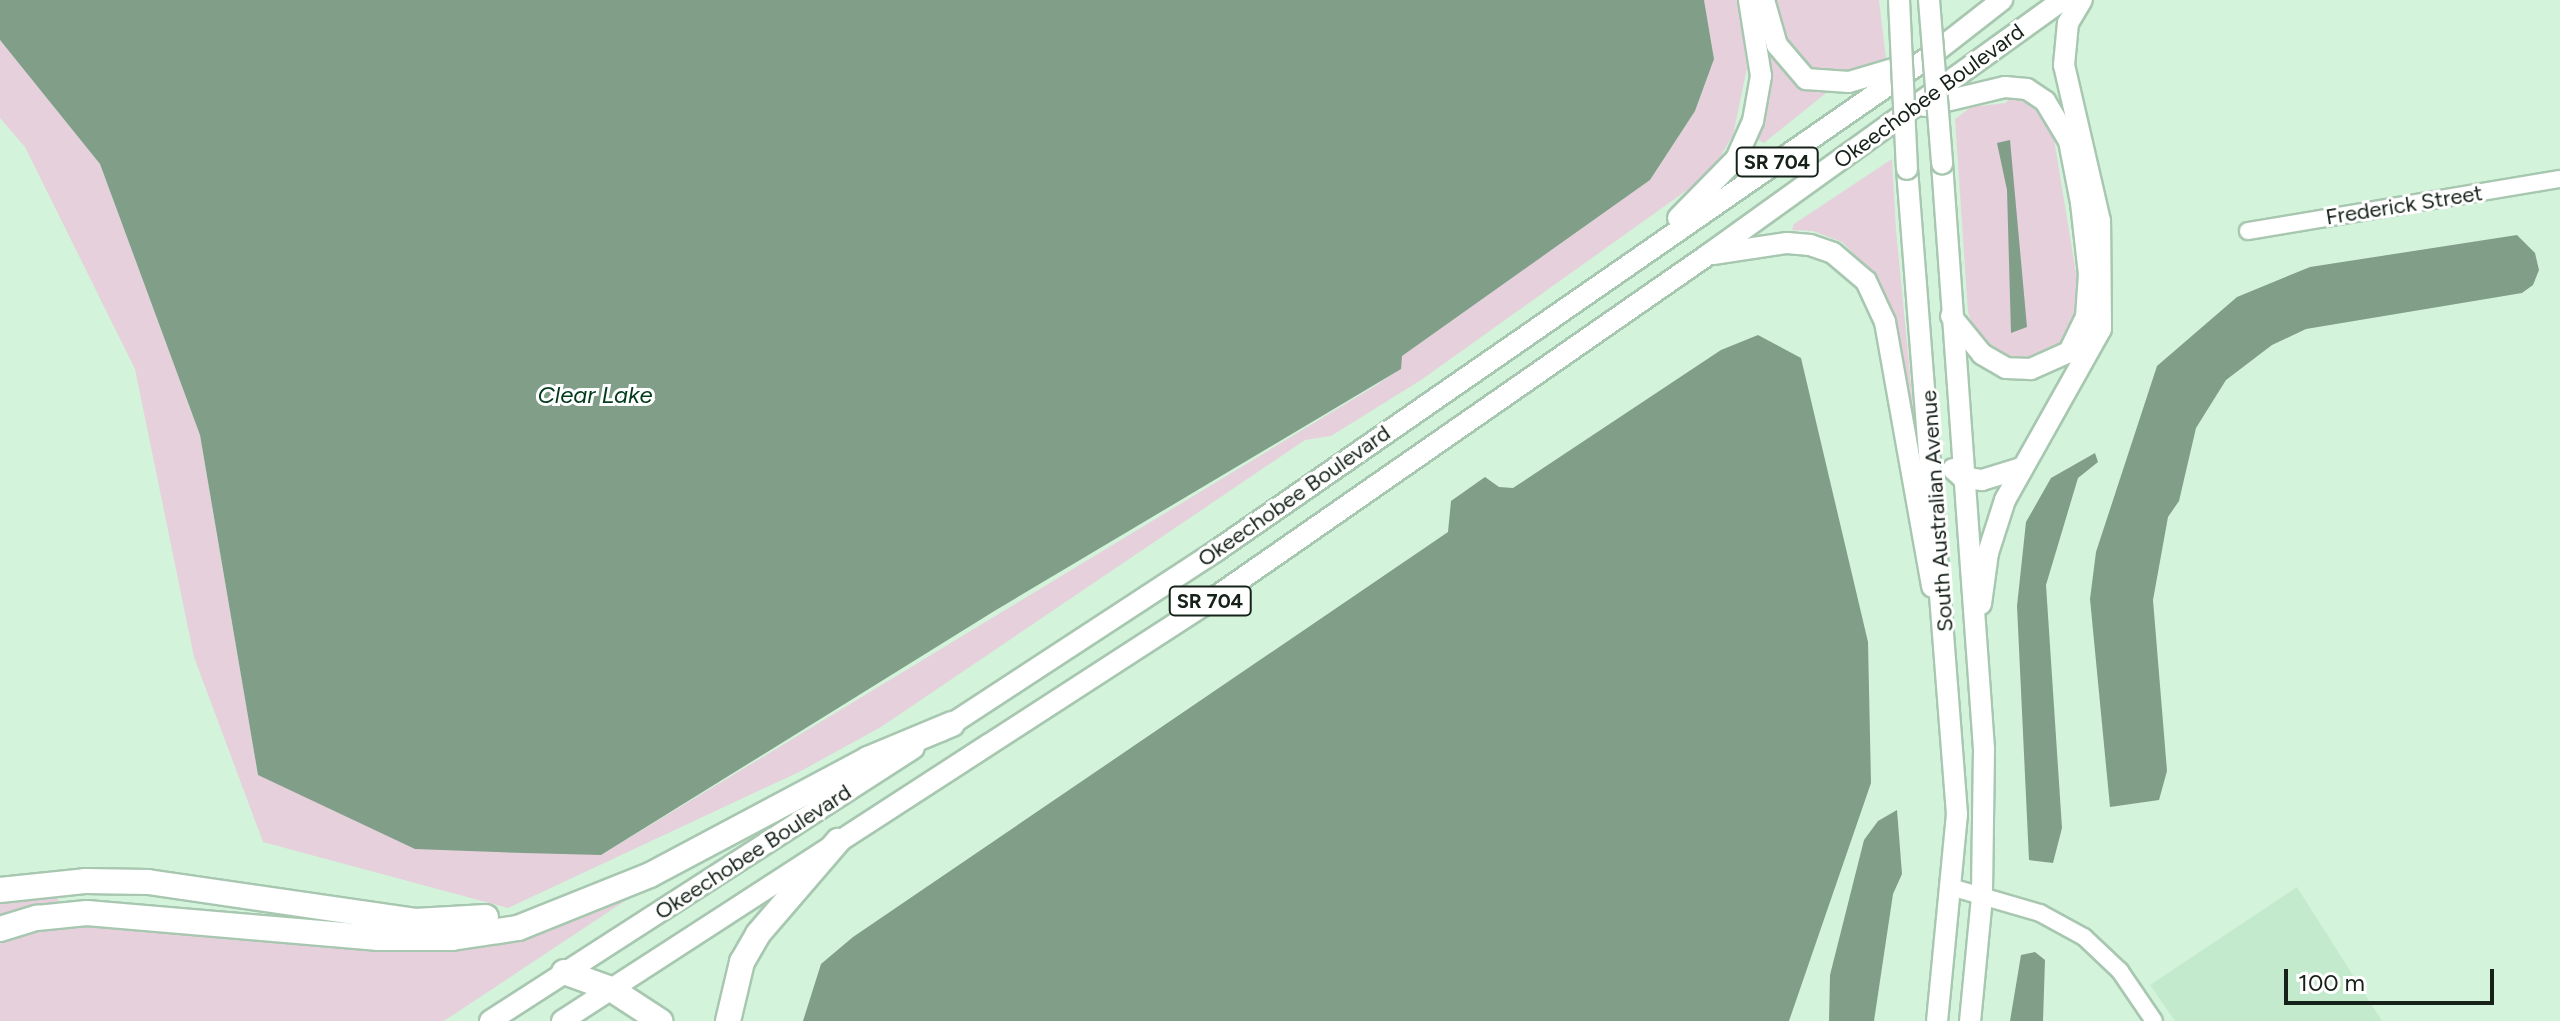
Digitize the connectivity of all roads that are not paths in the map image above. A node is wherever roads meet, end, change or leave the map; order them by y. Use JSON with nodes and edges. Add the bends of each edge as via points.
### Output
{"nodes":[{"id":1,"x":1749,"y":0,"type":"edge"},
{"id":2,"x":1764,"y":0,"type":"edge"},
{"id":3,"x":1899,"y":0,"type":"edge"},
{"id":4,"x":1929,"y":0,"type":"edge"},
{"id":5,"x":2002,"y":0,"type":"edge"},
{"id":6,"x":2062,"y":0,"type":"edge"},
{"id":7,"x":2082,"y":0,"type":"edge"},
{"id":8,"x":1929,"y":57,"type":"junction"},
{"id":9,"x":1910,"y":111,"type":"junction"},
{"id":10,"x":2560,"y":179,"type":"edge"},
{"id":11,"x":2248,"y":231,"type":"dead end"},
{"id":12,"x":1709,"y":254,"type":"junction"},
{"id":13,"x":1624,"y":268,"type":"junction"},
{"id":14,"x":1951,"y":316,"type":"junction"},
{"id":15,"x":1930,"y":430,"type":"junction"},
{"id":16,"x":2019,"y":469,"type":"junction"},
{"id":17,"x":1962,"y":477,"type":"junction"},
{"id":18,"x":1976,"y":648,"type":"junction"},
{"id":19,"x":1949,"y":668,"type":"junction"},
{"id":20,"x":952,"y":724,"type":"junction"},
{"id":21,"x":838,"y":841,"type":"junction"},
{"id":22,"x":1954,"y":888,"type":"junction"},
{"id":23,"x":0,"y":890,"type":"edge"},
{"id":24,"x":1982,"y":897,"type":"junction"},
{"id":25,"x":576,"y":907,"type":"junction"},
{"id":26,"x":0,"y":929,"type":"edge"},
{"id":27,"x":564,"y":972,"type":"junction"},
{"id":28,"x":611,"y":989,"type":"junction"},
{"id":29,"x":490,"y":1021,"type":"edge"},
{"id":30,"x":562,"y":1021,"type":"edge"},
{"id":31,"x":660,"y":1021,"type":"edge"},
{"id":32,"x":728,"y":1021,"type":"edge"},
{"id":33,"x":1937,"y":1021,"type":"edge"},
{"id":34,"x":1970,"y":1021,"type":"edge"},
{"id":35,"x":2154,"y":1021,"type":"edge"}],
"edges":[{"from":1,"to":13,"type":"main road","via":[[1761,76],[1745,141],[1715,183]]},
{"from":2,"to":8,"type":"main road","via":[[1777,45],[1806,79],[1849,82]]},
{"from":3,"to":15,"type":"main road","name":"South Australian Avenue","bridge":true,"via":[[1907,169]]},
{"from":4,"to":14,"type":"main road","name":"South Australian Avenue","bridge":true},
{"from":5,"to":8,"type":"main road","name":"Okeechobee Boulevard","number":"SR 704"},
{"from":6,"to":9,"type":"main road","name":"Okeechobee Boulevard","number":"SR 704"},
{"from":7,"to":16,"type":"main road","via":[[2068,23],[2064,65],[2093,176],[2104,309],[2096,344]]},
{"from":8,"to":13,"type":"main road","name":"Okeechobee Boulevard","number":"SR 704"},
{"from":9,"to":12,"type":"main road","name":"Okeechobee Boulevard","number":"SR 704"},
{"from":9,"to":14,"type":"main road","via":[[1970,92],[2027,89],[2045,101],[2069,141],[2089,274],[2086,317],[2078,340],[2045,365],[2006,368],[1982,354]]},
{"from":10,"to":11,"type":"street","name":"Frederick Street"},
{"from":12,"to":19,"type":"main road","via":[[1787,243],[1810,245],[1849,264],[1877,299]]},
{"from":12,"to":21,"type":"main road","name":"Okeechobee Boulevard","number":"SR 704","via":[[1204,605]]},
{"from":13,"to":20,"type":"main road","name":"Okeechobee Boulevard","number":"SR 704","via":[[1205,558]]},
{"from":14,"to":17,"type":"main road","name":"South Australian Avenue"},
{"from":15,"to":17,"type":"main road"},
{"from":15,"to":19,"type":"main road","name":"South Australian Avenue"},
{"from":16,"to":17,"type":"main road","via":[[1993,479]]},
{"from":16,"to":18,"type":"main road","via":[[1988,553]]},
{"from":17,"to":18,"type":"main road","name":"South Australian Avenue"},
{"from":18,"to":24,"type":"main road","name":"South Australian Avenue","via":[[1984,749]]},
{"from":19,"to":22,"type":"main road","name":"South Australian Avenue","via":[[1957,814]]},
{"from":20,"to":25,"type":"highway","via":[[868,759],[650,875]]},
{"from":20,"to":27,"type":"main road","name":"Okeechobee Boulevard","number":"SR 704"},
{"from":21,"to":28,"type":"main road","name":"Okeechobee Boulevard","number":"SR 704"},
{"from":21,"to":32,"type":"highway","via":[[758,934],[742,962]]},
{"from":22,"to":24,"type":"street"},
{"from":22,"to":33,"type":"main road","name":"South Australian Avenue"},
{"from":23,"to":25,"type":"highway","via":[[85,881],[148,882],[415,921]]},
{"from":24,"to":34,"type":"main road","name":"South Australian Avenue"},
{"from":24,"to":35,"type":"street","via":[[2040,913],[2084,937],[2120,971]]},
{"from":25,"to":26,"type":"highway","via":[[518,928],[452,938],[379,938],[131,914],[37,918]]},
{"from":27,"to":28,"type":"highway"},
{"from":27,"to":29,"type":"main road","name":"Okeechobee Boulevard","number":"SR 704"},
{"from":28,"to":30,"type":"main road","name":"Okeechobee Boulevard","number":"SR 704"},
{"from":28,"to":31,"type":"highway"}]}
